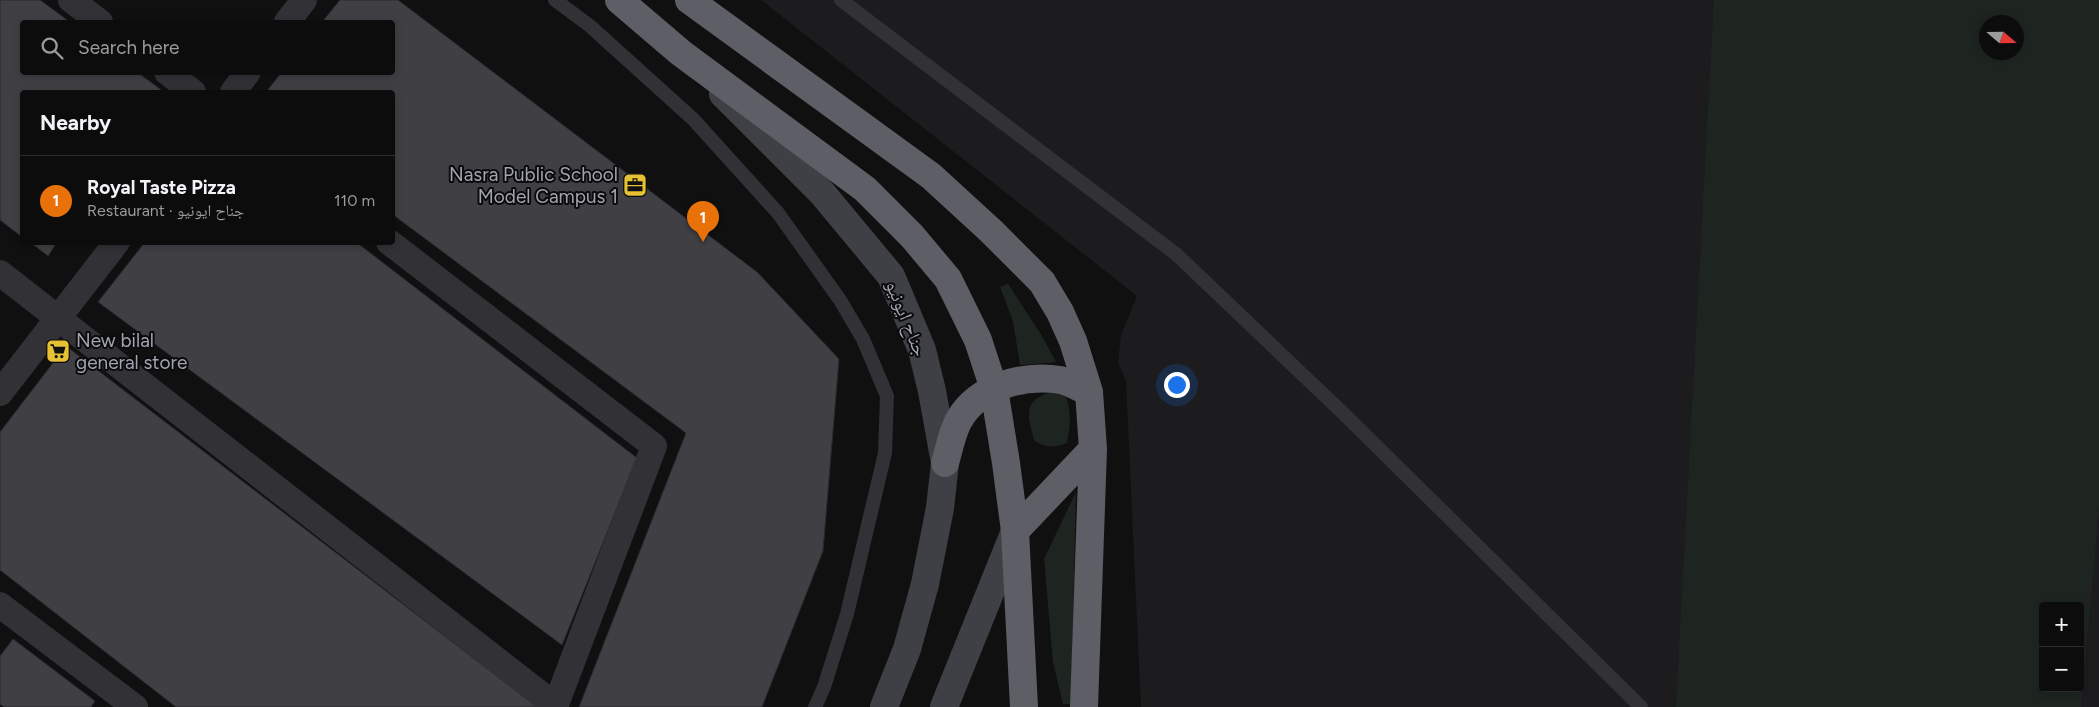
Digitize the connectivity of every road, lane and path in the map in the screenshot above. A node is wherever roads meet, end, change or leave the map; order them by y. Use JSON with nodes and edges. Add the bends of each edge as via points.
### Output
{"nodes":[{"id":1,"x":70,"y":0,"type":"edge"},
{"id":2,"x":304,"y":0,"type":"edge"},
{"id":3,"x":556,"y":0,"type":"edge"},
{"id":4,"x":619,"y":0,"type":"edge"},
{"id":5,"x":689,"y":0,"type":"edge"},
{"id":6,"x":841,"y":0,"type":"edge"},
{"id":7,"x":97,"y":20,"type":"edge"},
{"id":8,"x":289,"y":20,"type":"edge"},
{"id":9,"x":681,"y":52,"type":"junction"},
{"id":10,"x":171,"y":75,"type":"edge"},
{"id":11,"x":246,"y":75,"type":"edge"},
{"id":12,"x":190,"y":90,"type":"edge"},
{"id":13,"x":234,"y":90,"type":"edge"},
{"id":14,"x":115,"y":245,"type":"edge"},
{"id":15,"x":393,"y":245,"type":"edge"},
{"id":16,"x":0,"y":273,"type":"edge"},
{"id":17,"x":57,"y":319,"type":"junction"},
{"id":18,"x":994,"y":389,"type":"junction"},
{"id":19,"x":1088,"y":392,"type":"junction"},
{"id":20,"x":0,"y":393,"type":"edge"},
{"id":21,"x":1093,"y":449,"type":"junction"},
{"id":22,"x":945,"y":463,"type":"junction"},
{"id":23,"x":1015,"y":531,"type":"junction"},
{"id":24,"x":0,"y":605,"type":"edge"},
{"id":25,"x":556,"y":706,"type":"edge"},
{"id":26,"x":135,"y":707,"type":"edge"},
{"id":27,"x":815,"y":707,"type":"edge"},
{"id":28,"x":884,"y":707,"type":"edge"},
{"id":29,"x":944,"y":707,"type":"edge"},
{"id":30,"x":1024,"y":707,"type":"edge"},
{"id":31,"x":1084,"y":707,"type":"edge"},
{"id":32,"x":1641,"y":707,"type":"edge"}],
"edges":[{"from":1,"to":7,"type":"street"},
{"from":2,"to":8,"type":"street"},
{"from":3,"to":27,"type":"lane","via":[[693,118],[778,213],[840,300],[863,339],[887,396],[883,462],[847,614]]},
{"from":4,"to":9,"type":"highway","name":"جناح ایونیو"},
{"from":5,"to":19,"type":"highway","via":[[930,176],[991,231],[1042,282],[1073,342]]},
{"from":6,"to":32,"type":"lane","via":[[1176,254],[1345,415]]},
{"from":9,"to":18,"type":"highway","via":[[865,189],[912,236],[948,279],[978,340]]},
{"from":9,"to":22,"type":"main road","name":"جناح ایونیو","via":[[822,193],[891,276],[922,350]]},
{"from":10,"to":12,"type":"street"},
{"from":11,"to":13,"type":"street"},
{"from":14,"to":17,"type":"street"},
{"from":15,"to":25,"type":"street","via":[[654,446]]},
{"from":16,"to":17,"type":"street"},
{"from":17,"to":20,"type":"street"},
{"from":17,"to":25,"type":"street"},
{"from":18,"to":19,"type":"highway","via":[[1016,381],[1039,378],[1062,381]]},
{"from":18,"to":22,"type":"highway","via":[[976,400],[959,420]]},
{"from":18,"to":23,"type":"highway"},
{"from":19,"to":21,"type":"highway"},
{"from":21,"to":23,"type":"highway"},
{"from":21,"to":31,"type":"highway"},
{"from":22,"to":28,"type":"main road","name":"جناح ایونیو","via":[[925,584],[906,649]]},
{"from":23,"to":29,"type":"main road"},
{"from":23,"to":30,"type":"highway"},
{"from":24,"to":26,"type":"street"}]}
